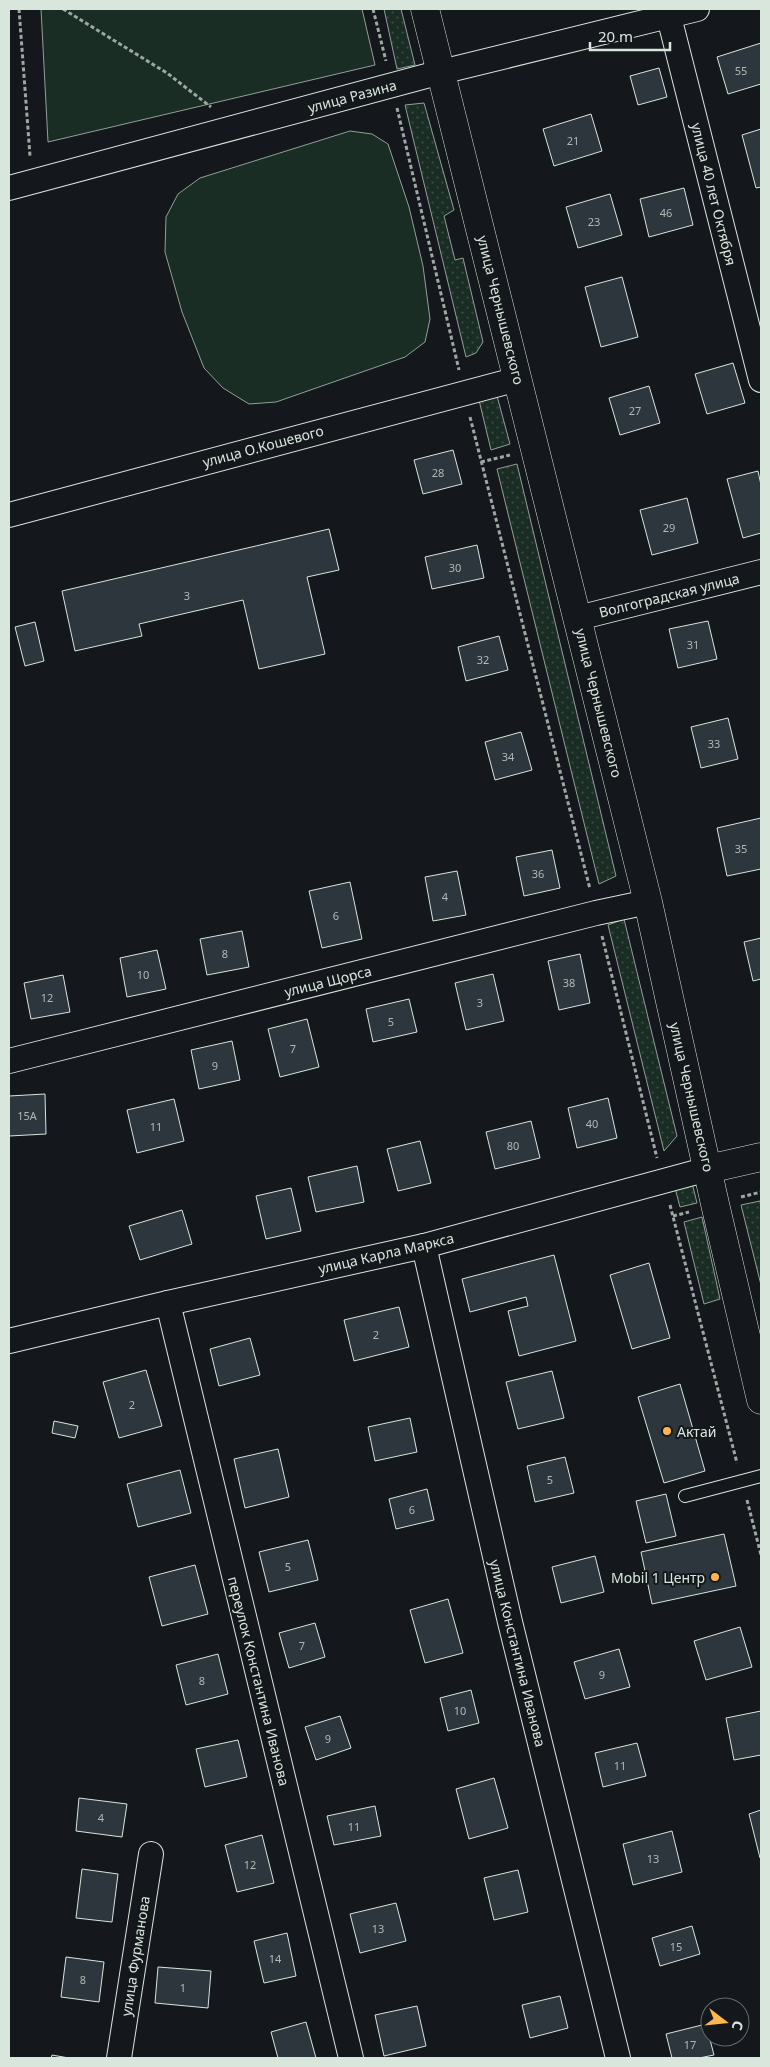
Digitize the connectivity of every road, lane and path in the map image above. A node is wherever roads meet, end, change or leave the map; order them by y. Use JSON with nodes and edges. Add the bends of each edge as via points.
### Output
{"nodes":[{"id":1,"x":18,"y":9,"type":"edge"},
{"id":2,"x":63,"y":9,"type":"edge"},
{"id":3,"x":373,"y":9,"type":"edge"},
{"id":4,"x":425,"y":9,"type":"edge"},
{"id":5,"x":697,"y":9,"type":"edge"},
{"id":6,"x":668,"y":12,"type":"edge"},
{"id":7,"x":441,"y":72,"type":"junction"},
{"id":8,"x":392,"y":86,"type":"junction"},
{"id":9,"x":237,"y":127,"type":"junction"},
{"id":10,"x":32,"y":182,"type":"junction"},
{"id":11,"x":9,"y":188,"type":"edge"},
{"id":12,"x":518,"y":379,"type":"junction"},
{"id":13,"x":761,"y":380,"type":"edge"},
{"id":14,"x":464,"y":393,"type":"junction"},
{"id":15,"x":510,"y":455,"type":"dead end"},
{"id":16,"x":482,"y":462,"type":"junction"},
{"id":17,"x":9,"y":515,"type":"edge"},
{"id":18,"x":761,"y":572,"type":"edge"},
{"id":19,"x":578,"y":618,"type":"junction"},
{"id":20,"x":648,"y":902,"type":"junction"},
{"id":21,"x":596,"y":913,"type":"junction"},
{"id":22,"x":9,"y":1061,"type":"edge"},
{"id":23,"x":761,"y":1157,"type":"edge"},
{"id":24,"x":708,"y":1169,"type":"junction"},
{"id":25,"x":663,"y":1181,"type":"junction"},
{"id":26,"x":424,"y":1246,"type":"junction"},
{"id":27,"x":168,"y":1303,"type":"junction"},
{"id":28,"x":9,"y":1341,"type":"edge"},
{"id":29,"x":761,"y":1398,"type":"edge"},
{"id":30,"x":761,"y":1476,"type":"edge"},
{"id":31,"x":742,"y":1480,"type":"junction"},
{"id":32,"x":685,"y":1496,"type":"dead end"},
{"id":33,"x":761,"y":1555,"type":"edge"},
{"id":34,"x":151,"y":1854,"type":"dead end"},
{"id":35,"x":119,"y":2058,"type":"edge"},
{"id":36,"x":351,"y":2058,"type":"edge"},
{"id":37,"x":618,"y":2058,"type":"edge"}],
"edges":[{"from":1,"to":10,"type":"path"},
{"from":2,"to":9,"type":"path","via":[[167,73]]},
{"from":3,"to":8,"type":"path"},
{"from":4,"to":7,"type":"street","name":"улица Чернышевского"},
{"from":5,"to":6,"type":"street","name":"улица Разина"},
{"from":6,"to":7,"type":"street","name":"улица Разина"},
{"from":6,"to":13,"type":"street","name":"улица 40 лет Октября"},
{"from":7,"to":8,"type":"street","name":"улица Разина"},
{"from":7,"to":12,"type":"street","name":"улица Чернышевского"},
{"from":8,"to":9,"type":"street","name":"улица Разина"},
{"from":8,"to":14,"type":"path"},
{"from":9,"to":10,"type":"street","name":"улица Разина"},
{"from":10,"to":11,"type":"street","name":"улица Разина"},
{"from":12,"to":14,"type":"street","name":"улица О.Кошевого"},
{"from":12,"to":19,"type":"street","name":"улица Чернышевского"},
{"from":14,"to":16,"type":"path"},
{"from":14,"to":17,"type":"street","name":"улица О.Кошевого"},
{"from":15,"to":16,"type":"path"},
{"from":16,"to":21,"type":"path"},
{"from":18,"to":19,"type":"street","name":"Волгоградская улица"},
{"from":19,"to":20,"type":"street","name":"улица Чернышевского"},
{"from":20,"to":21,"type":"street","name":"улица Щорса"},
{"from":20,"to":24,"type":"street","name":"улица Чернышевского"},
{"from":21,"to":22,"type":"street","name":"улица Щорса"},
{"from":21,"to":25,"type":"path"},
{"from":23,"to":24,"type":"street","name":"улица Карла Маркса"},
{"from":24,"to":25,"type":"street","name":"улица Карла Маркса"},
{"from":24,"to":29,"type":"street","name":"улица Чернышевского"},
{"from":25,"to":26,"type":"street","name":"улица Карла Маркса"},
{"from":25,"to":31,"type":"path"},
{"from":26,"to":27,"type":"street","name":"улица Карла Маркса"},
{"from":26,"to":37,"type":"street","name":"улица Константина Иванова","via":[[510,1622]]},
{"from":27,"to":28,"type":"street","name":"улица Карла Маркса"},
{"from":27,"to":36,"type":"street","name":"переулок Константина Иванова"},
{"from":30,"to":31,"type":"lane"},
{"from":31,"to":32,"type":"lane"},
{"from":31,"to":33,"type":"path"},
{"from":34,"to":35,"type":"street","name":"улица Фурманова"}]}
